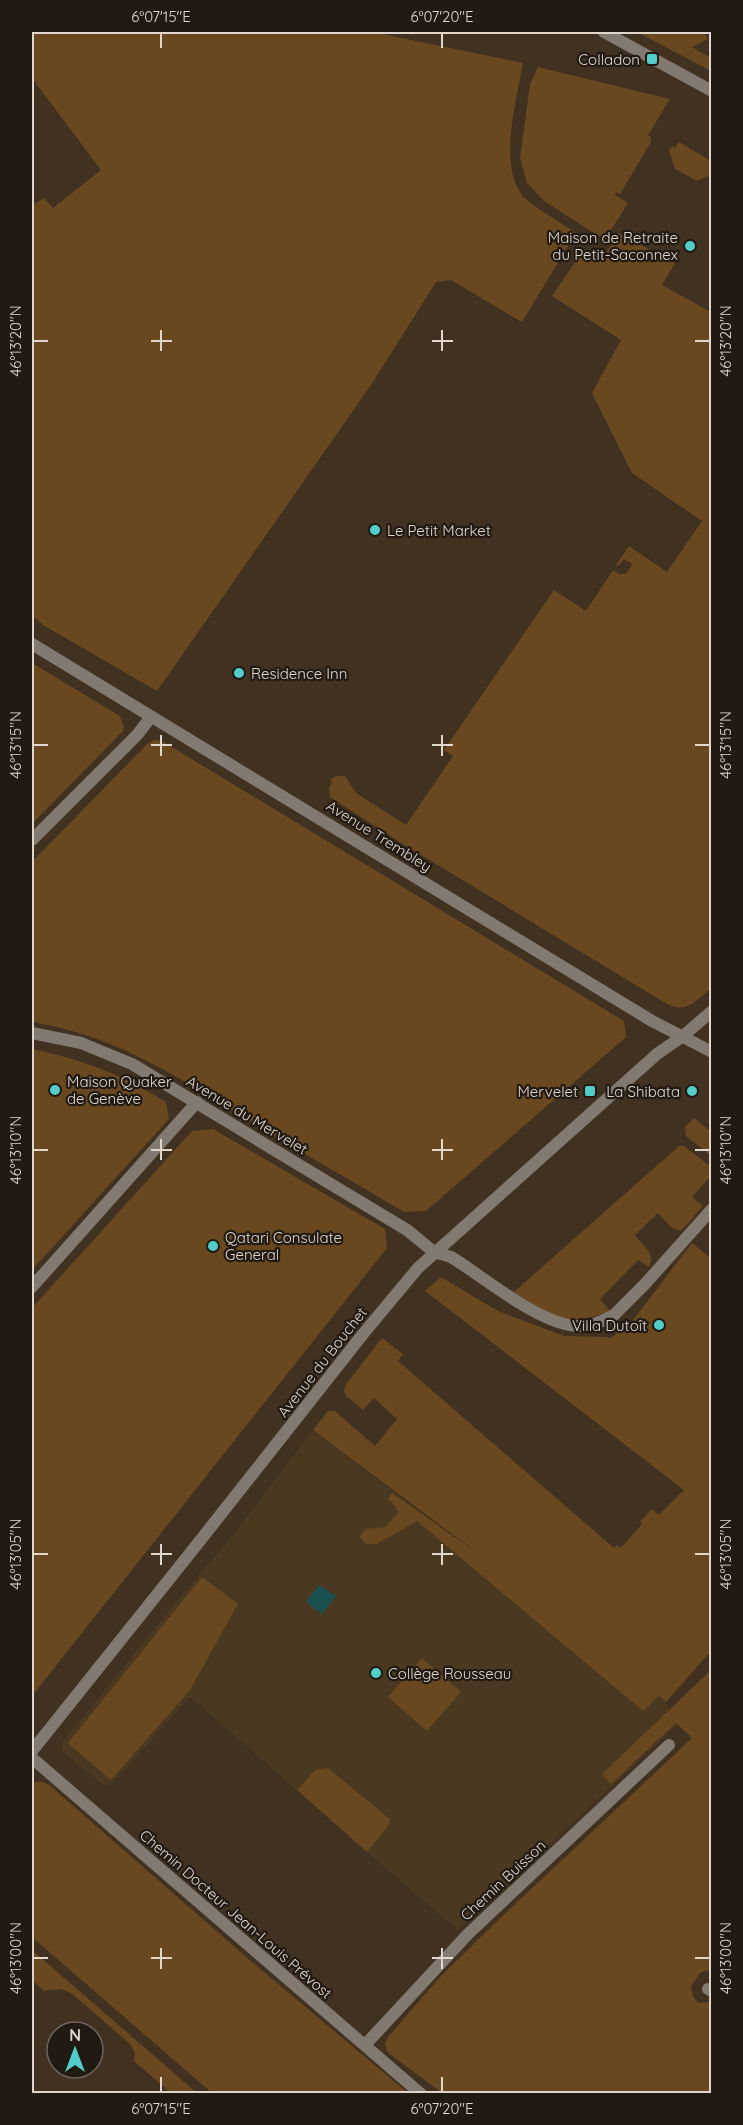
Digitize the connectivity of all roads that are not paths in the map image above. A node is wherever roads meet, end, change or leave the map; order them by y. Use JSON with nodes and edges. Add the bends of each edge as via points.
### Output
{"nodes":[{"id":1,"x":604,"y":32,"type":"edge"},
{"id":2,"x":711,"y":91,"type":"edge"},
{"id":3,"x":32,"y":644,"type":"edge"},
{"id":4,"x":151,"y":717,"type":"junction"},
{"id":5,"x":32,"y":840,"type":"edge"},
{"id":6,"x":711,"y":1011,"type":"edge"},
{"id":7,"x":32,"y":1033,"type":"edge"},
{"id":8,"x":683,"y":1036,"type":"junction"},
{"id":9,"x":711,"y":1052,"type":"edge"},
{"id":10,"x":197,"y":1102,"type":"junction"},
{"id":11,"x":711,"y":1209,"type":"edge"},
{"id":12,"x":434,"y":1252,"type":"junction"},
{"id":13,"x":32,"y":1287,"type":"edge"},
{"id":14,"x":669,"y":1745,"type":"dead end"},
{"id":15,"x":32,"y":1751,"type":"edge"},
{"id":16,"x":32,"y":1758,"type":"edge"},
{"id":17,"x":365,"y":2045,"type":"junction"},
{"id":18,"x":421,"y":2094,"type":"edge"}],
"edges":[{"from":1,"to":2,"type":"street"},
{"from":3,"to":4,"type":"street","name":"Avenue Trembley"},
{"from":4,"to":5,"type":"street"},
{"from":4,"to":8,"type":"street","name":"Avenue Trembley","via":[[652,1021]]},
{"from":6,"to":8,"type":"street","name":"Avenue du Bouchet"},
{"from":7,"to":10,"type":"street","name":"Avenue du Mervelet","via":[[81,1043],[132,1064]]},
{"from":8,"to":9,"type":"street","name":"Avenue Trembley"},
{"from":8,"to":12,"type":"street","name":"Avenue du Bouchet","via":[[657,1054]]},
{"from":10,"to":12,"type":"street","name":"Avenue du Mervelet","via":[[407,1230]]},
{"from":10,"to":13,"type":"street"},
{"from":11,"to":12,"type":"street","name":"Avenue du Mervelet","via":[[645,1284],[614,1315],[597,1324],[578,1326],[551,1321],[451,1257]]},
{"from":12,"to":15,"type":"street","name":"Avenue du Bouchet","via":[[403,1284]]},
{"from":14,"to":17,"type":"street","name":"Chemin Buisson","via":[[468,1934]]},
{"from":16,"to":17,"type":"street","name":"Chemin Docteur Jean-Louis Prévost"},
{"from":17,"to":18,"type":"street","name":"Chemin Docteur Jean-Louis Prévost"}]}
